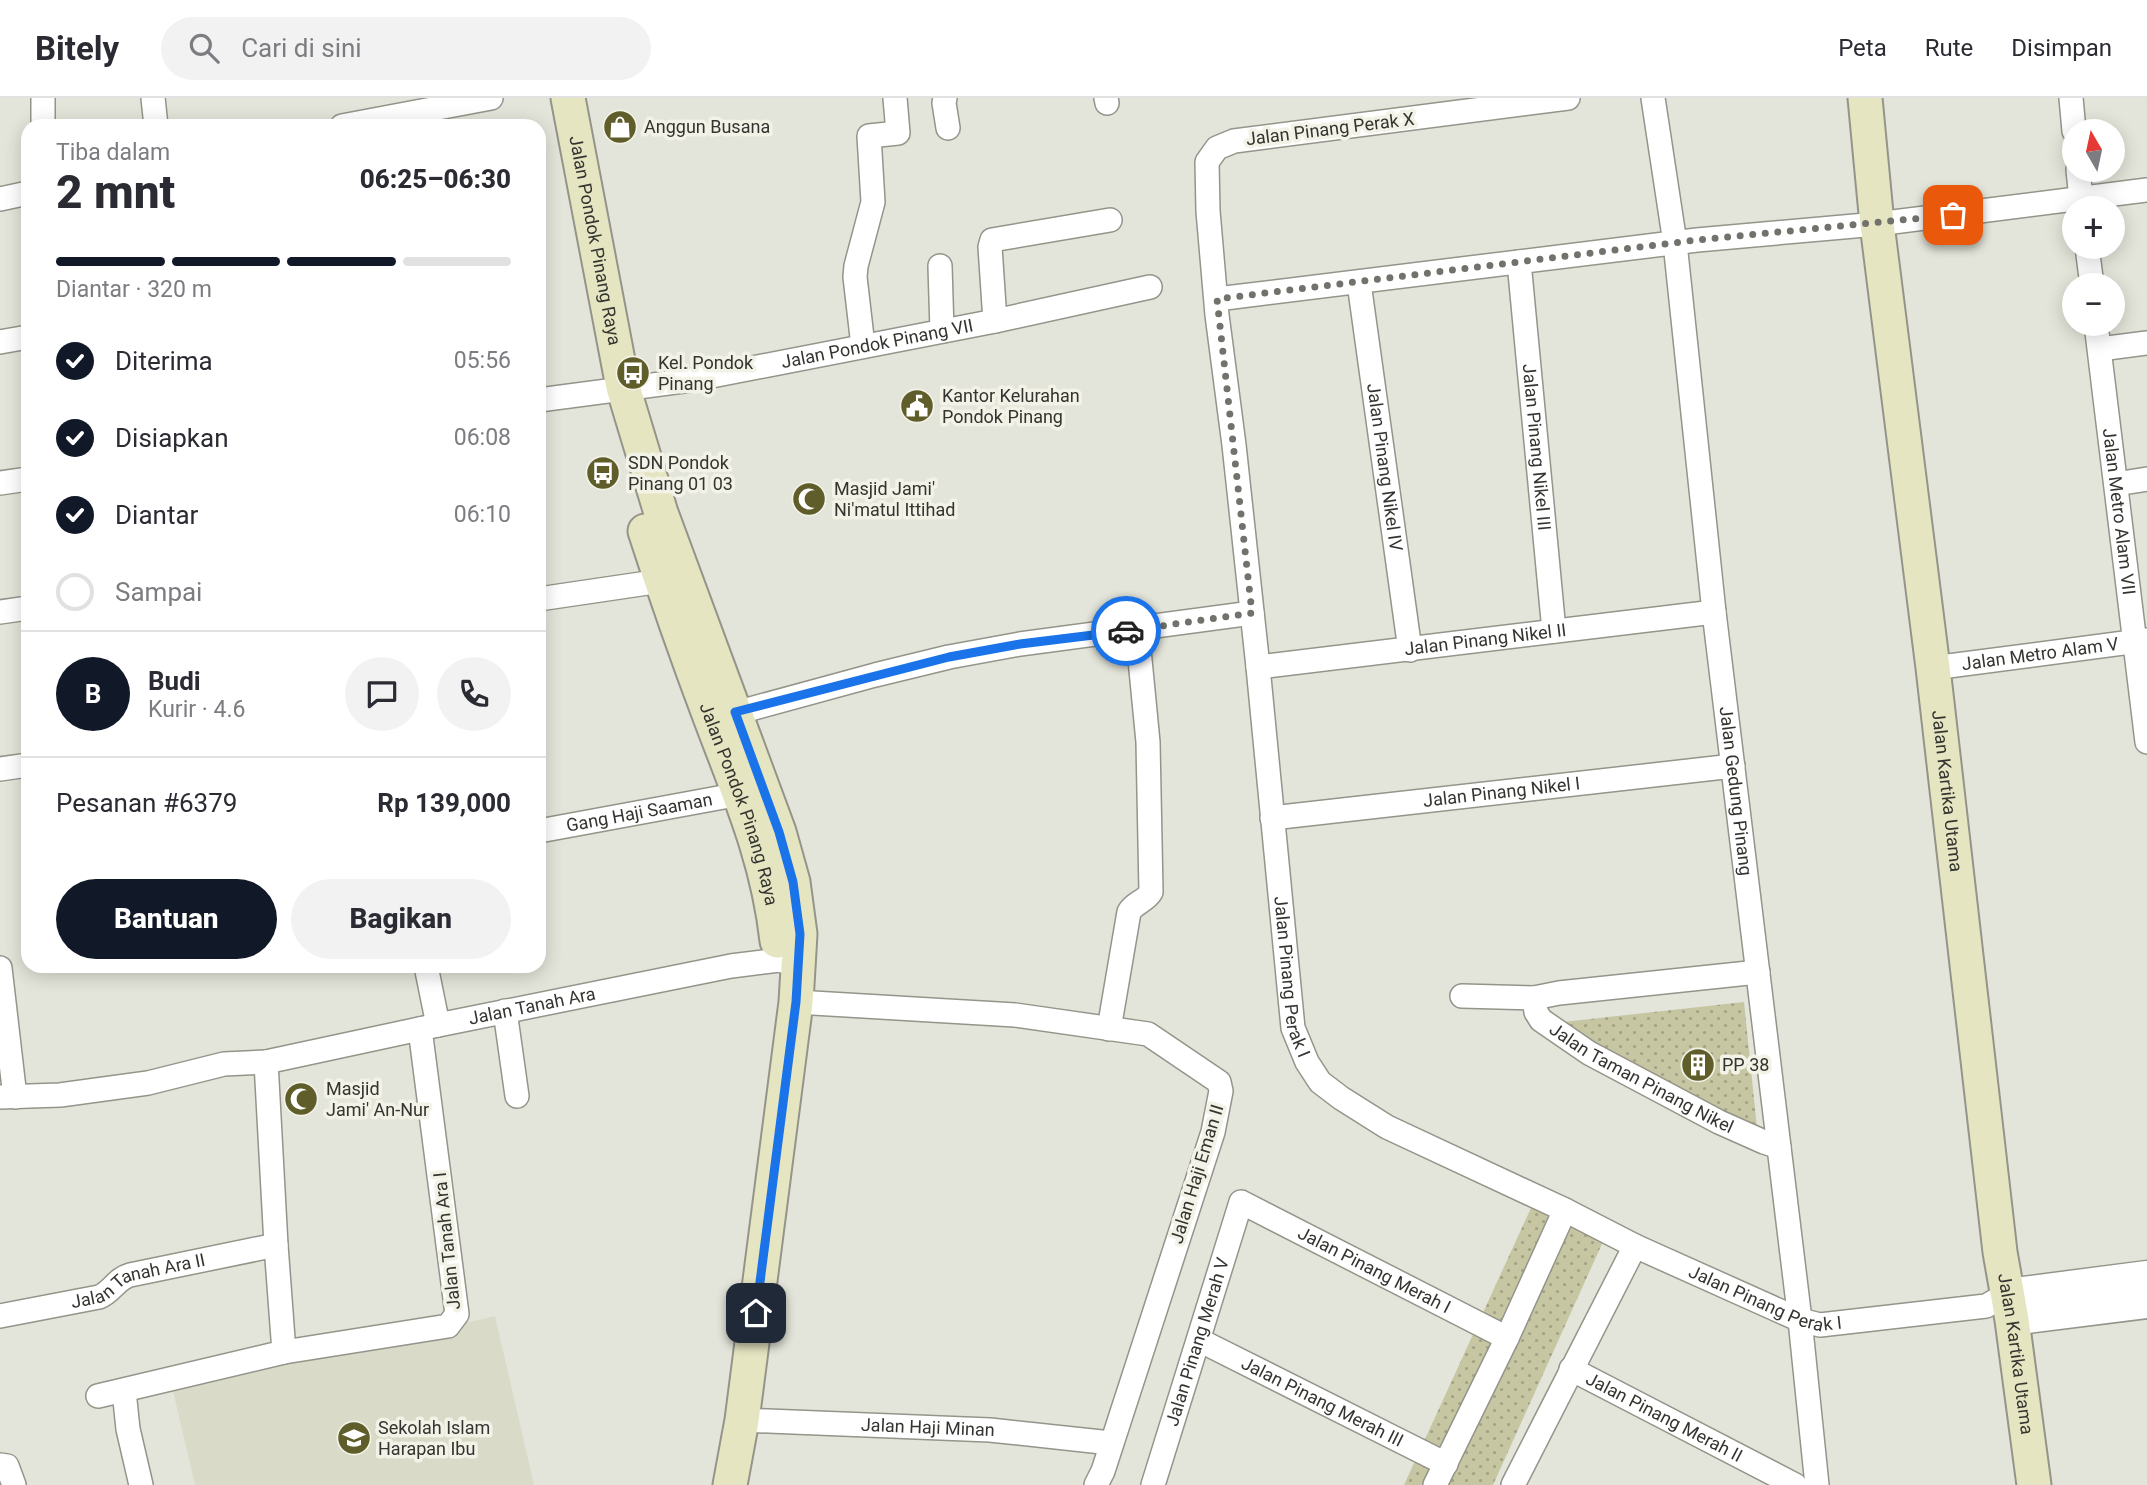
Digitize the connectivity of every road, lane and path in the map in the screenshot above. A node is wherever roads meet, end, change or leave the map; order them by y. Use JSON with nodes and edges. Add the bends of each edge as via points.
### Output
{"nodes":[{"id":1,"x":43,"y":98,"type":"edge"},
{"id":2,"x":153,"y":98,"type":"edge"},
{"id":3,"x":491,"y":98,"type":"edge"},
{"id":4,"x":550,"y":98,"type":"edge"},
{"id":5,"x":568,"y":98,"type":"edge"},
{"id":6,"x":895,"y":98,"type":"edge"},
{"id":7,"x":946,"y":98,"type":"edge"},
{"id":8,"x":1653,"y":98,"type":"edge"},
{"id":9,"x":1865,"y":98,"type":"edge"},
{"id":10,"x":2071,"y":98,"type":"edge"},
{"id":11,"x":1558,"y":99,"type":"edge"},
{"id":12,"x":43,"y":119,"type":"edge"},
{"id":13,"x":155,"y":119,"type":"edge"},
{"id":14,"x":379,"y":119,"type":"edge"},
{"id":15,"x":2073,"y":119,"type":"edge"},
{"id":16,"x":948,"y":128,"type":"dead end"},
{"id":17,"x":1217,"y":148,"type":"joint"},
{"id":18,"x":2147,"y":190,"type":"edge"},
{"id":19,"x":21,"y":194,"type":"edge"},
{"id":20,"x":2119,"y":196,"type":"edge"},
{"id":21,"x":0,"y":199,"type":"edge"},
{"id":22,"x":2062,"y":206,"type":"edge"},
{"id":23,"x":1110,"y":220,"type":"dead end"},
{"id":24,"x":1877,"y":224,"type":"junction"},
{"id":25,"x":1675,"y":243,"type":"junction"},
{"id":26,"x":1519,"y":262,"type":"junction"},
{"id":27,"x":940,"y":266,"type":"dead end"},
{"id":28,"x":1359,"y":283,"type":"junction"},
{"id":29,"x":1150,"y":287,"type":"dead end"},
{"id":30,"x":1217,"y":299,"type":"junction"},
{"id":31,"x":995,"y":321,"type":"junction"},
{"id":32,"x":942,"y":331,"type":"junction"},
{"id":33,"x":2097,"y":336,"type":"edge"},
{"id":34,"x":21,"y":338,"type":"edge"},
{"id":35,"x":0,"y":342,"type":"edge"},
{"id":36,"x":2147,"y":343,"type":"edge"},
{"id":37,"x":863,"y":345,"type":"junction"},
{"id":38,"x":2099,"y":349,"type":"junction"},
{"id":39,"x":612,"y":389,"type":"junction"},
{"id":40,"x":546,"y":399,"type":"edge"},
{"id":41,"x":2147,"y":479,"type":"edge"},
{"id":42,"x":21,"y":480,"type":"edge"},
{"id":43,"x":0,"y":483,"type":"edge"},
{"id":44,"x":2116,"y":484,"type":"junction"},
{"id":45,"x":662,"y":581,"type":"junction"},
{"id":46,"x":546,"y":598,"type":"edge"},
{"id":47,"x":21,"y":609,"type":"edge"},
{"id":48,"x":0,"y":612,"type":"edge"},
{"id":49,"x":1714,"y":612,"type":"junction"},
{"id":50,"x":1252,"y":613,"type":"junction"},
{"id":51,"x":1137,"y":629,"type":"junction"},
{"id":52,"x":1554,"y":631,"type":"junction"},
{"id":53,"x":2141,"y":641,"type":"edge"},
{"id":54,"x":1410,"y":650,"type":"junction"},
{"id":55,"x":1258,"y":667,"type":"junction"},
{"id":56,"x":1933,"y":668,"type":"junction"},
{"id":57,"x":723,"y":717,"type":"junction"},
{"id":58,"x":2147,"y":741,"type":"edge"},
{"id":59,"x":21,"y":766,"type":"edge"},
{"id":60,"x":1732,"y":766,"type":"junction"},
{"id":61,"x":0,"y":769,"type":"edge"},
{"id":62,"x":740,"y":794,"type":"junction"},
{"id":63,"x":1272,"y":818,"type":"junction"},
{"id":64,"x":546,"y":830,"type":"edge"},
{"id":65,"x":789,"y":962,"type":"junction"},
{"id":66,"x":0,"y":968,"type":"edge"},
{"id":67,"x":1758,"y":971,"type":"junction"},
{"id":68,"x":426,"y":973,"type":"edge"},
{"id":69,"x":1462,"y":996,"type":"dead end"},
{"id":70,"x":1534,"y":998,"type":"junction"},
{"id":71,"x":796,"y":1002,"type":"junction"},
{"id":72,"x":505,"y":1012,"type":"junction"},
{"id":73,"x":429,"y":1027,"type":"junction"},
{"id":74,"x":1109,"y":1029,"type":"junction"},
{"id":75,"x":266,"y":1062,"type":"junction"},
{"id":76,"x":517,"y":1096,"type":"dead end"},
{"id":77,"x":7,"y":1097,"type":"edge"},
{"id":78,"x":1779,"y":1147,"type":"junction"},
{"id":79,"x":1241,"y":1202,"type":"joint"},
{"id":80,"x":1565,"y":1210,"type":"junction"},
{"id":81,"x":275,"y":1245,"type":"junction"},
{"id":82,"x":1635,"y":1246,"type":"junction"},
{"id":83,"x":2147,"y":1276,"type":"edge"},
{"id":84,"x":2147,"y":1303,"type":"edge"},
{"id":85,"x":2001,"y":1306,"type":"junction"},
{"id":86,"x":0,"y":1316,"type":"edge"},
{"id":87,"x":1800,"y":1321,"type":"junction"},
{"id":88,"x":1507,"y":1338,"type":"junction"},
{"id":89,"x":1199,"y":1340,"type":"junction"},
{"id":90,"x":284,"y":1352,"type":"junction"},
{"id":91,"x":1572,"y":1369,"type":"junction"},
{"id":92,"x":124,"y":1391,"type":"junction"},
{"id":93,"x":98,"y":1396,"type":"dead end"},
{"id":94,"x":742,"y":1420,"type":"junction"},
{"id":95,"x":1111,"y":1443,"type":"junction"},
{"id":96,"x":1446,"y":1464,"type":"junction"},
{"id":97,"x":0,"y":1465,"type":"edge"},
{"id":98,"x":1157,"y":1484,"type":"edge"},
{"id":99,"x":14,"y":1485,"type":"edge"},
{"id":100,"x":141,"y":1485,"type":"edge"},
{"id":101,"x":711,"y":1485,"type":"edge"},
{"id":102,"x":730,"y":1485,"type":"edge"},
{"id":103,"x":1096,"y":1485,"type":"edge"},
{"id":104,"x":1435,"y":1485,"type":"edge"},
{"id":105,"x":1513,"y":1485,"type":"edge"},
{"id":106,"x":1802,"y":1485,"type":"edge"},
{"id":107,"x":2034,"y":1485,"type":"edge"}],
"edges":[{"from":1,"to":12,"type":"street"},
{"from":2,"to":13,"type":"street"},
{"from":3,"to":14,"type":"street"},
{"from":4,"to":39,"type":"main road","name":"Jalan Pondok Pinang Raya","via":[[584,300]]},
{"from":5,"to":39,"type":"main road","name":"Jalan Pondok Pinang Raya"},
{"from":6,"to":37,"type":"street","via":[[898,133],[869,136],[873,202],[855,277]]},
{"from":7,"to":16,"type":"street"},
{"from":8,"to":25,"type":"street","name":"Jalan Gedung Pinang"},
{"from":9,"to":24,"type":"main road","name":"Jalan Kartika Utama"},
{"from":10,"to":15,"type":"street"},
{"from":11,"to":17,"type":"street","name":"Jalan Pinang Perak X","via":[[1234,141]]},
{"from":17,"to":30,"type":"street","name":"Jalan Pinang Perak I","via":[[1207,162]]},
{"from":18,"to":20,"type":"street"},
{"from":19,"to":21,"type":"street"},
{"from":22,"to":24,"type":"street"},
{"from":23,"to":31,"type":"street","via":[[992,240]]},
{"from":24,"to":25,"type":"street"},
{"from":24,"to":56,"type":"main road","name":"Jalan Kartika Utama"},
{"from":25,"to":26,"type":"street"},
{"from":25,"to":49,"type":"street","name":"Jalan Gedung Pinang"},
{"from":26,"to":28,"type":"street"},
{"from":26,"to":52,"type":"street","name":"Jalan Pinang Nikel III"},
{"from":27,"to":32,"type":"street"},
{"from":28,"to":30,"type":"street"},
{"from":28,"to":54,"type":"street","name":"Jalan Pinang Nikel IV"},
{"from":29,"to":31,"type":"street","name":"Jalan Pondok Pinang VII"},
{"from":30,"to":50,"type":"street","name":"Jalan Pinang Perak I"},
{"from":31,"to":32,"type":"street","name":"Jalan Pondok Pinang VII"},
{"from":32,"to":37,"type":"street","name":"Jalan Pondok Pinang VII"},
{"from":33,"to":38,"type":"street","name":"Jalan Metro Alam VII"},
{"from":34,"to":35,"type":"street"},
{"from":36,"to":38,"type":"street"},
{"from":37,"to":39,"type":"street","name":"Jalan Pondok Pinang VII","via":[[691,380]]},
{"from":38,"to":44,"type":"street","name":"Jalan Metro Alam VII"},
{"from":39,"to":40,"type":"street","name":"Jalan Pondok Pinang VII"},
{"from":39,"to":45,"type":"main road","name":"Jalan Pondok Pinang Raya"},
{"from":39,"to":57,"type":"main road","name":"Jalan Pondok Pinang Raya","via":[[661,513]]},
{"from":41,"to":44,"type":"street"},
{"from":42,"to":43,"type":"street"},
{"from":44,"to":53,"type":"street","name":"Jalan Metro Alam VII"},
{"from":45,"to":46,"type":"street"},
{"from":45,"to":57,"type":"main road","name":"Jalan Pondok Pinang Raya"},
{"from":47,"to":48,"type":"street"},
{"from":49,"to":52,"type":"street","name":"Jalan Pinang Nikel II"},
{"from":49,"to":60,"type":"street","name":"Jalan Gedung Pinang"},
{"from":50,"to":51,"type":"street"},
{"from":50,"to":55,"type":"street","name":"Jalan Pinang Perak I"},
{"from":51,"to":57,"type":"street","via":[[949,657]]},
{"from":51,"to":74,"type":"street","via":[[1148,742],[1151,892],[1129,912]]},
{"from":52,"to":54,"type":"street","name":"Jalan Pinang Nikel II"},
{"from":53,"to":56,"type":"street","name":"Jalan Metro Alam V"},
{"from":53,"to":58,"type":"street","name":"Jalan Metro Alam VII"},
{"from":54,"to":55,"type":"street","name":"Jalan Pinang Nikel II"},
{"from":55,"to":63,"type":"street","name":"Jalan Pinang Perak I"},
{"from":56,"to":85,"type":"main road","name":"Jalan Kartika Utama","via":[[2000,1252]]},
{"from":57,"to":62,"type":"main road","name":"Jalan Pondok Pinang Raya"},
{"from":57,"to":65,"type":"main road","name":"Jalan Pondok Pinang Raya","via":[[779,832],[793,882],[800,934]]},
{"from":59,"to":61,"type":"street"},
{"from":60,"to":63,"type":"street","name":"Jalan Pinang Nikel I"},
{"from":60,"to":67,"type":"street","name":"Jalan Gedung Pinang"},
{"from":62,"to":64,"type":"street","name":"Gang Haji Saaman"},
{"from":62,"to":65,"type":"main road","name":"Jalan Pondok Pinang Raya","via":[[760,849]]},
{"from":63,"to":80,"type":"street","name":"Jalan Pinang Perak I","via":[[1293,1028],[1320,1082],[1387,1127]]},
{"from":65,"to":71,"type":"main road","name":"Jalan Pondok Pinang Raya"},
{"from":65,"to":72,"type":"street","name":"Jalan Tanah Ara","via":[[731,966]]},
{"from":65,"to":101,"type":"main road","name":"Jalan Pondok Pinang Raya","via":[[772,1046]]},
{"from":66,"to":77,"type":"street"},
{"from":67,"to":70,"type":"street","name":"Jalan Taman Pinang Nikel"},
{"from":67,"to":78,"type":"street","name":"Jalan Gedung Pinang"},
{"from":68,"to":73,"type":"street","name":"Jalan Tanah Ara I"},
{"from":69,"to":70,"type":"street"},
{"from":70,"to":78,"type":"street","name":"Jalan Taman Pinang Nikel","via":[[1541,1020],[1589,1053],[1719,1122]]},
{"from":71,"to":74,"type":"street","name":"Jalan Haji Eman II","via":[[1015,1015]]},
{"from":71,"to":94,"type":"main road","name":"Jalan Pondok Pinang Raya"},
{"from":72,"to":73,"type":"street","name":"Jalan Tanah Ara"},
{"from":72,"to":76,"type":"street"},
{"from":73,"to":75,"type":"street","name":"Jalan Tanah Ara"},
{"from":73,"to":90,"type":"street","name":"Jalan Tanah Ara I","via":[[457,1314],[448,1326]]},
{"from":74,"to":95,"type":"street","name":"Jalan Haji Eman II","via":[[1148,1034],[1221,1087],[1210,1141]]},
{"from":75,"to":77,"type":"street","name":"Jalan Tanah Ara","via":[[224,1064],[148,1083],[60,1095]]},
{"from":75,"to":81,"type":"street"},
{"from":78,"to":87,"type":"street","name":"Jalan Gedung Pinang"},
{"from":79,"to":88,"type":"street","name":"Jalan Pinang Merah I"},
{"from":79,"to":89,"type":"street","name":"Jalan Pinang Merah V"},
{"from":80,"to":82,"type":"street","name":"Jalan Pinang Perak I"},
{"from":80,"to":88,"type":"street"},
{"from":81,"to":86,"type":"street","name":"Jalan Tanah Ara II","via":[[121,1277],[104,1296]]},
{"from":81,"to":90,"type":"street"},
{"from":82,"to":87,"type":"street","name":"Jalan Pinang Perak I"},
{"from":82,"to":91,"type":"street"},
{"from":83,"to":85,"type":"street"},
{"from":84,"to":85,"type":"street"},
{"from":85,"to":87,"type":"street","name":"Jalan Pinang Perak I","via":[[1820,1325]]},
{"from":85,"to":107,"type":"main road","name":"Jalan Kartika Utama"},
{"from":87,"to":106,"type":"street","name":"Jalan Gedung Pinang"},
{"from":88,"to":96,"type":"street"},
{"from":89,"to":96,"type":"street","name":"Jalan Pinang Merah III"},
{"from":89,"to":98,"type":"street","name":"Jalan Pinang Merah V"},
{"from":90,"to":92,"type":"street"},
{"from":91,"to":105,"type":"street"},
{"from":91,"to":106,"type":"street","name":"Jalan Pinang Merah II"},
{"from":92,"to":93,"type":"street"},
{"from":92,"to":100,"type":"street"},
{"from":94,"to":95,"type":"street","name":"Jalan Haji Minan","via":[[990,1430]]},
{"from":94,"to":102,"type":"main road","name":"Jalan Pondok Pinang Raya"},
{"from":95,"to":103,"type":"street"},
{"from":96,"to":104,"type":"street"},
{"from":97,"to":99,"type":"street","via":[[7,1466]]}]}
